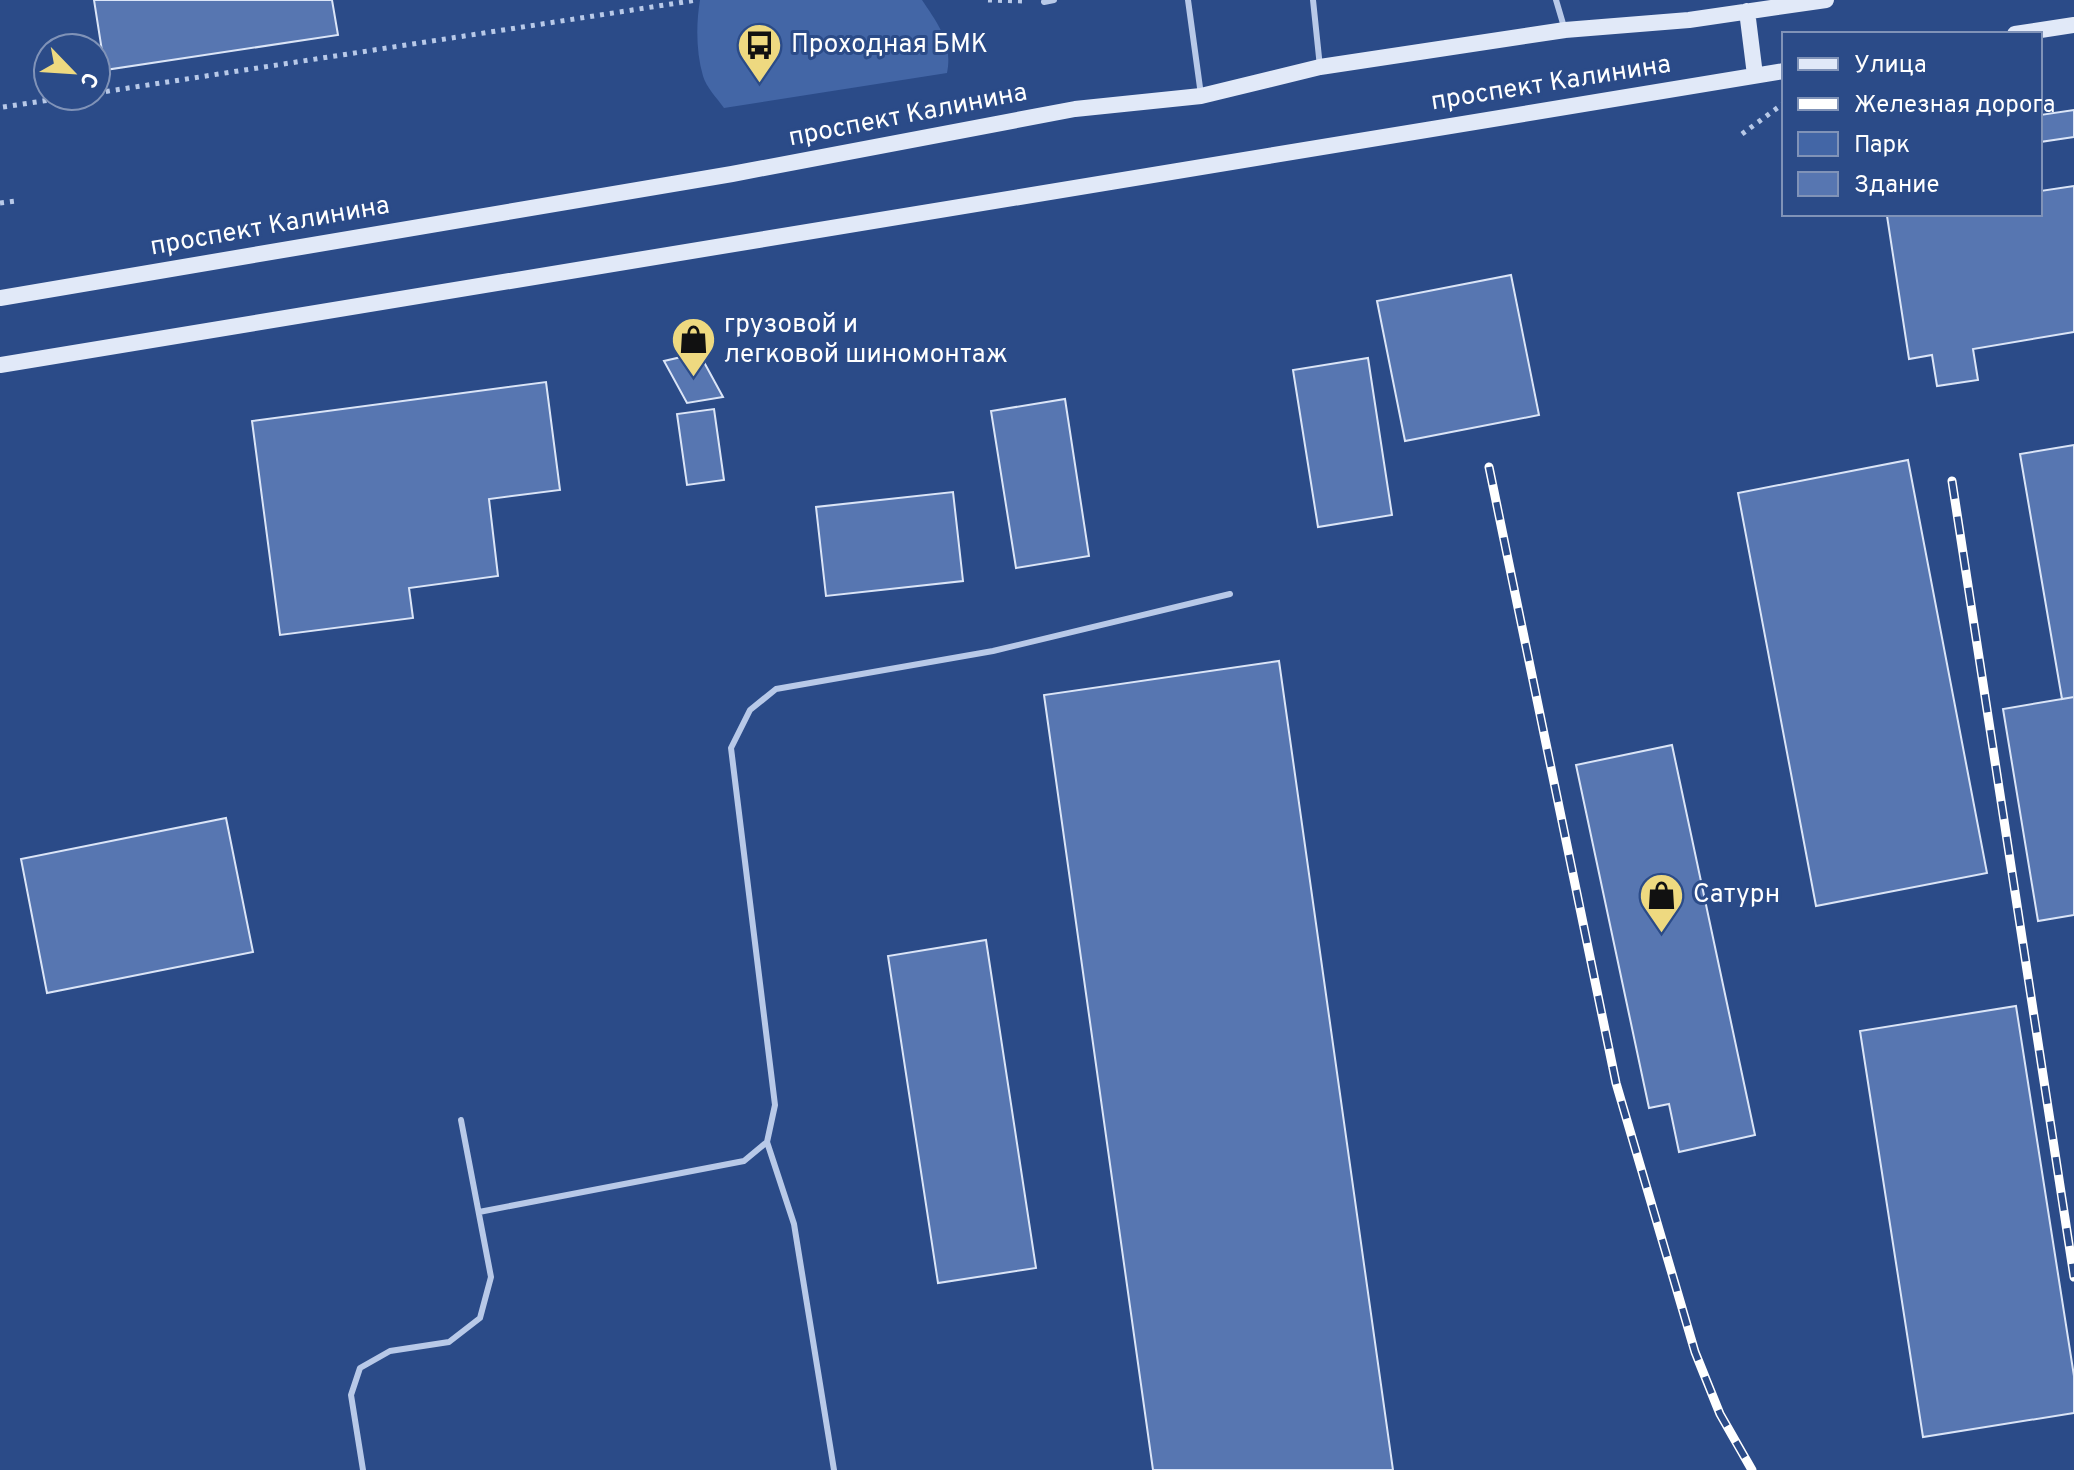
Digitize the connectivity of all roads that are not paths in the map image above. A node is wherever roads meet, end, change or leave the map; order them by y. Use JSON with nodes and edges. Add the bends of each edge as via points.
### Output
{"nodes":[{"id":1,"x":1054,"y":0,"type":"edge"},
{"id":2,"x":1188,"y":0,"type":"edge"},
{"id":3,"x":1313,"y":0,"type":"edge"},
{"id":4,"x":1556,"y":0,"type":"edge"},
{"id":5,"x":1826,"y":0,"type":"edge"},
{"id":6,"x":1044,"y":2,"type":"edge"},
{"id":7,"x":1747,"y":11,"type":"junction"},
{"id":8,"x":2074,"y":25,"type":"edge"},
{"id":9,"x":1565,"y":30,"type":"junction"},
{"id":10,"x":2028,"y":32,"type":"edge"},
{"id":11,"x":1320,"y":67,"type":"junction"},
{"id":12,"x":1782,"y":71,"type":"edge"},
{"id":13,"x":1755,"y":75,"type":"junction"},
{"id":14,"x":1201,"y":96,"type":"junction"},
{"id":15,"x":0,"y":298,"type":"edge"},
{"id":16,"x":0,"y":365,"type":"edge"},
{"id":17,"x":1230,"y":594,"type":"dead end"},
{"id":18,"x":461,"y":1120,"type":"dead end"},
{"id":19,"x":767,"y":1142,"type":"junction"},
{"id":20,"x":479,"y":1212,"type":"junction"},
{"id":21,"x":363,"y":1470,"type":"edge"},
{"id":22,"x":834,"y":1470,"type":"edge"}],
"edges":[{"from":1,"to":6,"type":"lane"},
{"from":2,"to":14,"type":"lane"},
{"from":3,"to":11,"type":"lane"},
{"from":4,"to":9,"type":"lane"},
{"from":5,"to":7,"type":"main road","name":"проспект Калинина"},
{"from":7,"to":9,"type":"main road","name":"проспект Калинина"},
{"from":7,"to":13,"type":"main road"},
{"from":8,"to":10,"type":"main road"},
{"from":9,"to":11,"type":"main road","name":"проспект Калинина"},
{"from":11,"to":14,"type":"main road","name":"проспект Калинина"},
{"from":12,"to":13,"type":"main road","name":"проспект Калинина"},
{"from":13,"to":16,"type":"main road","name":"проспект Калинина"},
{"from":14,"to":15,"type":"main road","name":"проспект Калинина","via":[[1075,109],[732,174]]},
{"from":17,"to":19,"type":"lane","via":[[993,651],[776,689],[750,710],[731,748],[775,1105]]},
{"from":18,"to":20,"type":"lane"},
{"from":19,"to":20,"type":"lane","via":[[744,1161]]},
{"from":19,"to":22,"type":"lane","via":[[794,1224]]},
{"from":20,"to":21,"type":"lane","via":[[491,1277],[480,1318],[449,1342],[390,1351],[360,1368],[351,1395]]}]}
